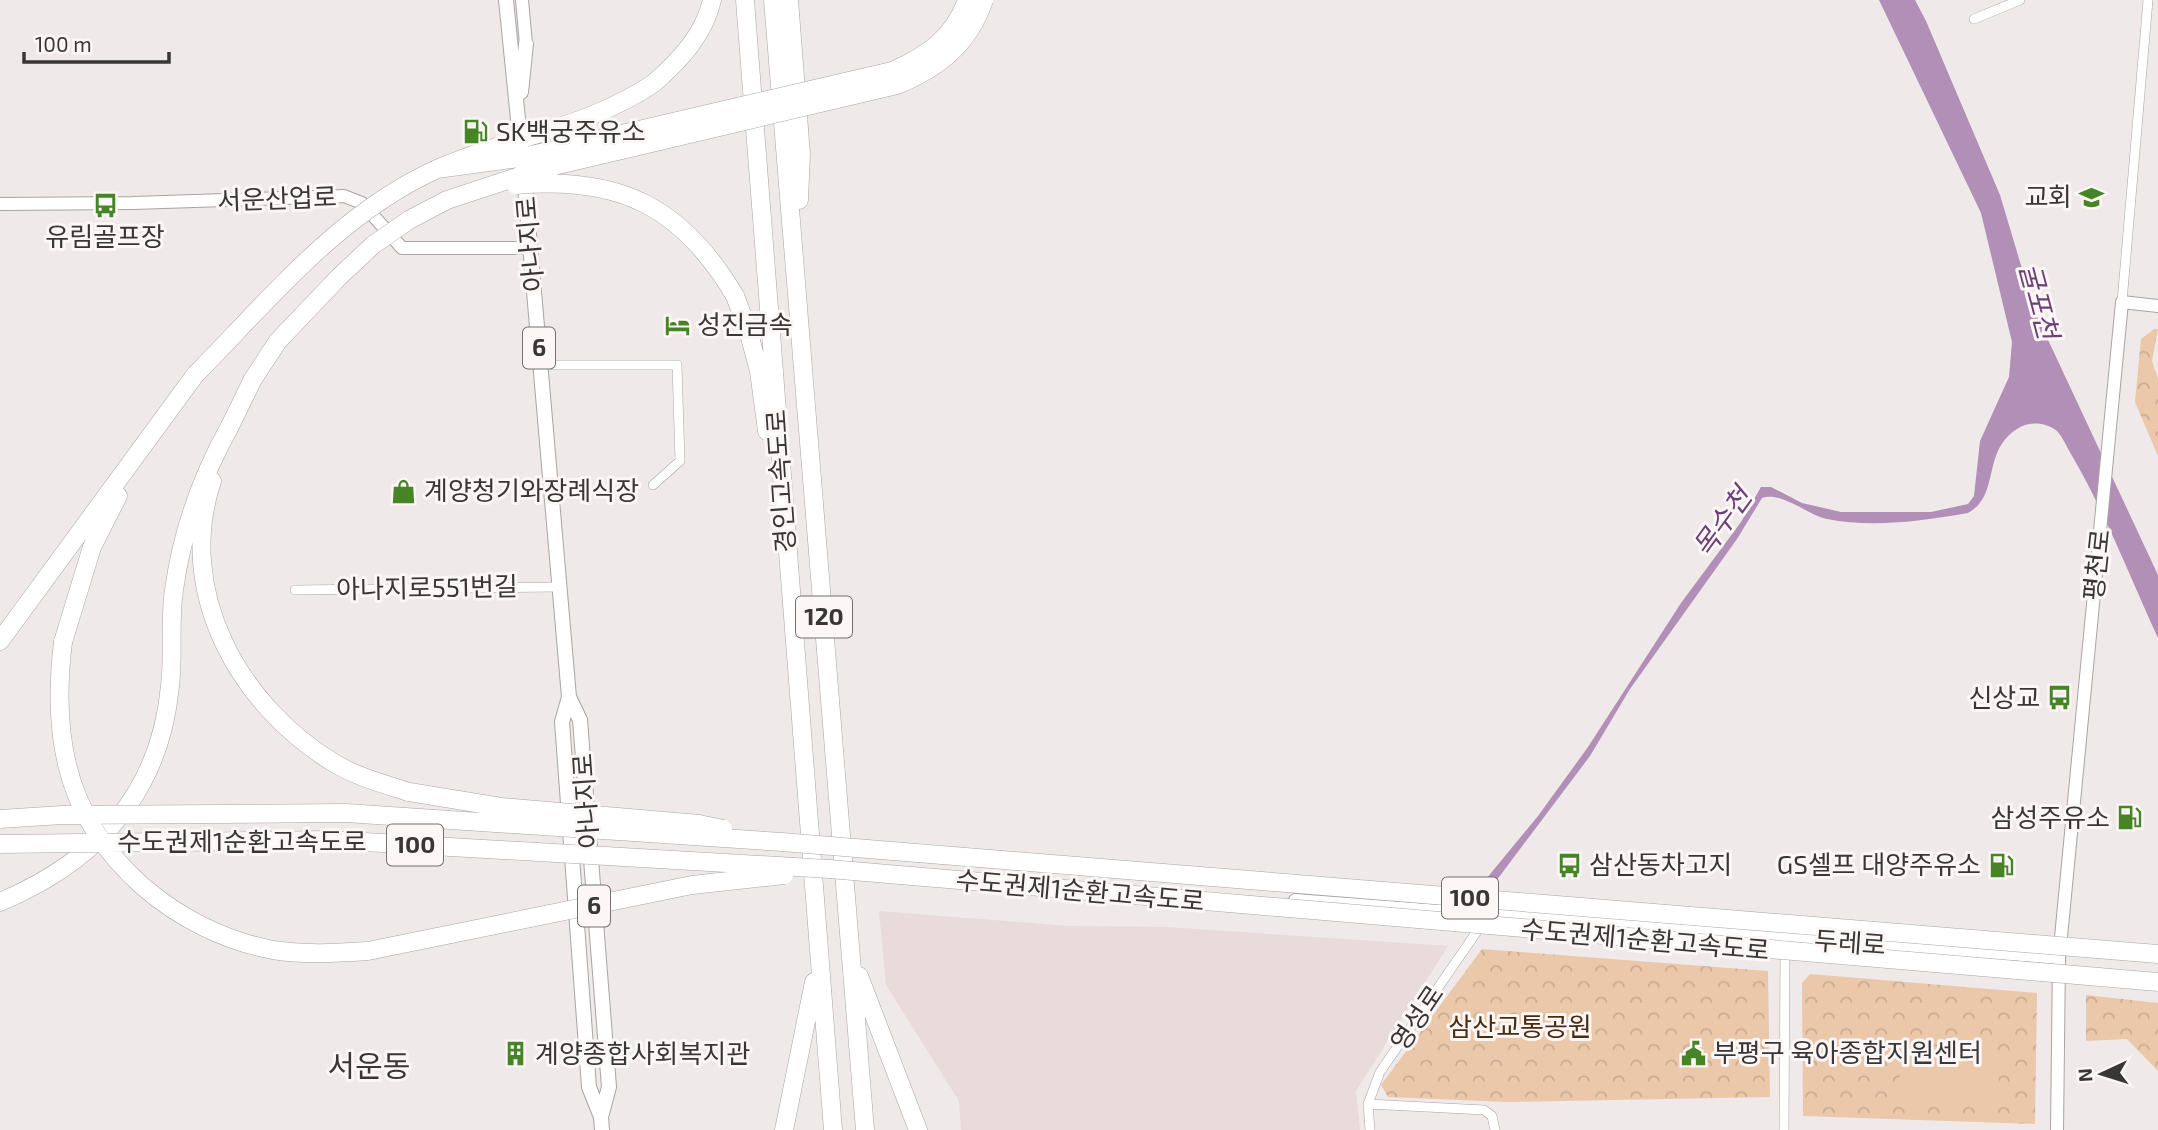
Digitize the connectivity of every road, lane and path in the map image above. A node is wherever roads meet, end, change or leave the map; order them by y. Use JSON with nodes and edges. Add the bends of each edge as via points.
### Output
{"nodes":[{"id":1,"x":506,"y":0,"type":"edge"},
{"id":2,"x":522,"y":0,"type":"edge"},
{"id":3,"x":712,"y":0,"type":"edge"},
{"id":4,"x":745,"y":0,"type":"edge"},
{"id":5,"x":773,"y":0,"type":"edge"},
{"id":6,"x":789,"y":0,"type":"edge"},
{"id":7,"x":967,"y":0,"type":"edge"},
{"id":8,"x":984,"y":0,"type":"edge"},
{"id":9,"x":2020,"y":0,"type":"edge"},
{"id":10,"x":2148,"y":0,"type":"edge"},
{"id":11,"x":1974,"y":19,"type":"dead end"},
{"id":12,"x":526,"y":44,"type":"joint"},
{"id":13,"x":518,"y":125,"type":"junction"},
{"id":14,"x":438,"y":169,"type":"junction"},
{"id":15,"x":481,"y":187,"type":"junction"},
{"id":16,"x":0,"y":204,"type":"edge"},
{"id":17,"x":531,"y":248,"type":"junction"},
{"id":18,"x":795,"y":277,"type":"junction"},
{"id":19,"x":2122,"y":302,"type":"junction"},
{"id":20,"x":2158,"y":306,"type":"edge"},
{"id":21,"x":541,"y":365,"type":"junction"},
{"id":22,"x":195,"y":375,"type":"junction"},
{"id":23,"x":230,"y":426,"type":"junction"},
{"id":24,"x":653,"y":485,"type":"dead end"},
{"id":25,"x":782,"y":493,"type":"junction"},
{"id":26,"x":558,"y":587,"type":"junction"},
{"id":27,"x":295,"y":590,"type":"dead end"},
{"id":28,"x":0,"y":641,"type":"edge"},
{"id":29,"x":0,"y":820,"type":"edge"},
{"id":30,"x":782,"y":842,"type":"junction"},
{"id":31,"x":0,"y":844,"type":"edge"},
{"id":32,"x":829,"y":869,"type":"junction"},
{"id":33,"x":1224,"y":895,"type":"dead end"},
{"id":34,"x":0,"y":902,"type":"edge"},
{"id":35,"x":1489,"y":914,"type":"junction"},
{"id":36,"x":1785,"y":938,"type":"junction"},
{"id":37,"x":2158,"y":954,"type":"edge"},
{"id":38,"x":852,"y":958,"type":"junction"},
{"id":39,"x":2059,"y":958,"type":"junction"},
{"id":40,"x":818,"y":961,"type":"junction"},
{"id":41,"x":2158,"y":982,"type":"edge"},
{"id":42,"x":1368,"y":1104,"type":"junction"},
{"id":43,"x":601,"y":1123,"type":"edge"},
{"id":44,"x":1494,"y":1127,"type":"edge"},
{"id":45,"x":784,"y":1130,"type":"edge"},
{"id":46,"x":833,"y":1130,"type":"edge"},
{"id":47,"x":865,"y":1130,"type":"edge"},
{"id":48,"x":918,"y":1130,"type":"edge"},
{"id":49,"x":1370,"y":1130,"type":"edge"},
{"id":50,"x":1784,"y":1130,"type":"edge"},
{"id":51,"x":2057,"y":1130,"type":"edge"}],
"edges":[{"from":1,"to":13,"type":"main road","name":"아나지로","number":"6"},
{"from":2,"to":12,"type":"street"},
{"from":3,"to":14,"type":"highway","bridge":true,"via":[[696,38],[654,83],[583,121]]},
{"from":4,"to":25,"type":"highway","name":"경인고속도로","number":"120"},
{"from":5,"to":18,"type":"highway","name":"경인고속도로","number":"120"},
{"from":6,"to":18,"type":"highway","via":[[801,154]]},
{"from":7,"to":14,"type":"highway","bridge":true,"via":[[951,31],[935,48],[892,71],[519,159]]},
{"from":8,"to":15,"type":"highway","bridge":true,"via":[[977,19],[954,50],[922,75],[897,85]]},
{"from":9,"to":11,"type":"street"},
{"from":10,"to":19,"type":"street","name":"평천로"},
{"from":12,"to":13,"type":"main road"},
{"from":13,"to":17,"type":"main road","name":"아나지로","number":"6"},
{"from":14,"to":22,"type":"highway","bridge":true,"via":[[356,217],[308,258]]},
{"from":15,"to":23,"type":"highway","bridge":true,"via":[[409,220],[347,269],[278,341]]},
{"from":15,"to":25,"type":"highway","bridge":true,"via":[[566,183],[602,188],[637,199],[694,237],[735,296],[748,330]]},
{"from":16,"to":17,"type":"street","name":"서운산업로","via":[[344,196],[362,203],[402,248]]},
{"from":17,"to":21,"type":"main road","name":"아나지로","number":"6"},
{"from":18,"to":38,"type":"highway","name":"경인고속도로","number":"120"},
{"from":19,"to":20,"type":"street"},
{"from":19,"to":39,"type":"street","name":"평천로"},
{"from":21,"to":24,"type":"street","via":[[677,365],[680,461]]},
{"from":21,"to":26,"type":"main road","name":"아나지로","number":"6"},
{"from":22,"to":28,"type":"highway"},
{"from":22,"to":32,"type":"highway","bridge":true,"via":[[117,497],[92,547],[63,642],[60,720],[67,765],[81,806],[137,883],[182,917],[232,939],[274,950],[323,954],[369,951],[692,885]]},
{"from":23,"to":30,"type":"highway","bridge":true,"via":[[209,489],[202,530],[202,573],[223,645],[244,680],[271,715],[304,742],[366,778],[447,801],[699,824]]},
{"from":23,"to":34,"type":"highway","via":[[206,469],[181,552],[174,591],[169,696],[157,753],[117,824],[52,878]]},
{"from":25,"to":40,"type":"highway","name":"경인고속도로","number":"120"},
{"from":26,"to":27,"type":"street","name":"아나지로551번길"},
{"from":26,"to":43,"type":"main road","name":"아나지로","number":"6","via":[[569,697],[562,722],[589,1087]]},
{"from":29,"to":30,"type":"highway","name":"수도권제1순환고속도로","number":"100","bridge":true,"via":[[62,815],[346,813]]},
{"from":30,"to":37,"type":"highway","name":"수도권제1순환고속도로","number":"100","bridge":true},
{"from":31,"to":32,"type":"highway","name":"수도권제1순환고속도로","number":"100","bridge":true,"via":[[331,840]]},
{"from":32,"to":41,"type":"highway","name":"수도권제1순환고속도로","number":"100","bridge":true},
{"from":33,"to":35,"type":"street","name":"두레로"},
{"from":35,"to":36,"type":"street","name":"두레로"},
{"from":35,"to":42,"type":"street","name":"영성로","via":[[1380,1072]]},
{"from":36,"to":39,"type":"street","name":"두레로"},
{"from":36,"to":50,"type":"street"},
{"from":38,"to":47,"type":"highway","name":"경인고속도로","number":"120"},
{"from":38,"to":48,"type":"highway","name":"경인고속도로","number":"120"},
{"from":39,"to":51,"type":"street","name":"평천로"},
{"from":40,"to":45,"type":"highway","name":"경인고속도로","number":"120"},
{"from":40,"to":46,"type":"highway","name":"경인고속도로","number":"120"},
{"from":42,"to":44,"type":"street","via":[[1484,1110],[1492,1116]]},
{"from":42,"to":49,"type":"street","name":"영성로"}]}
